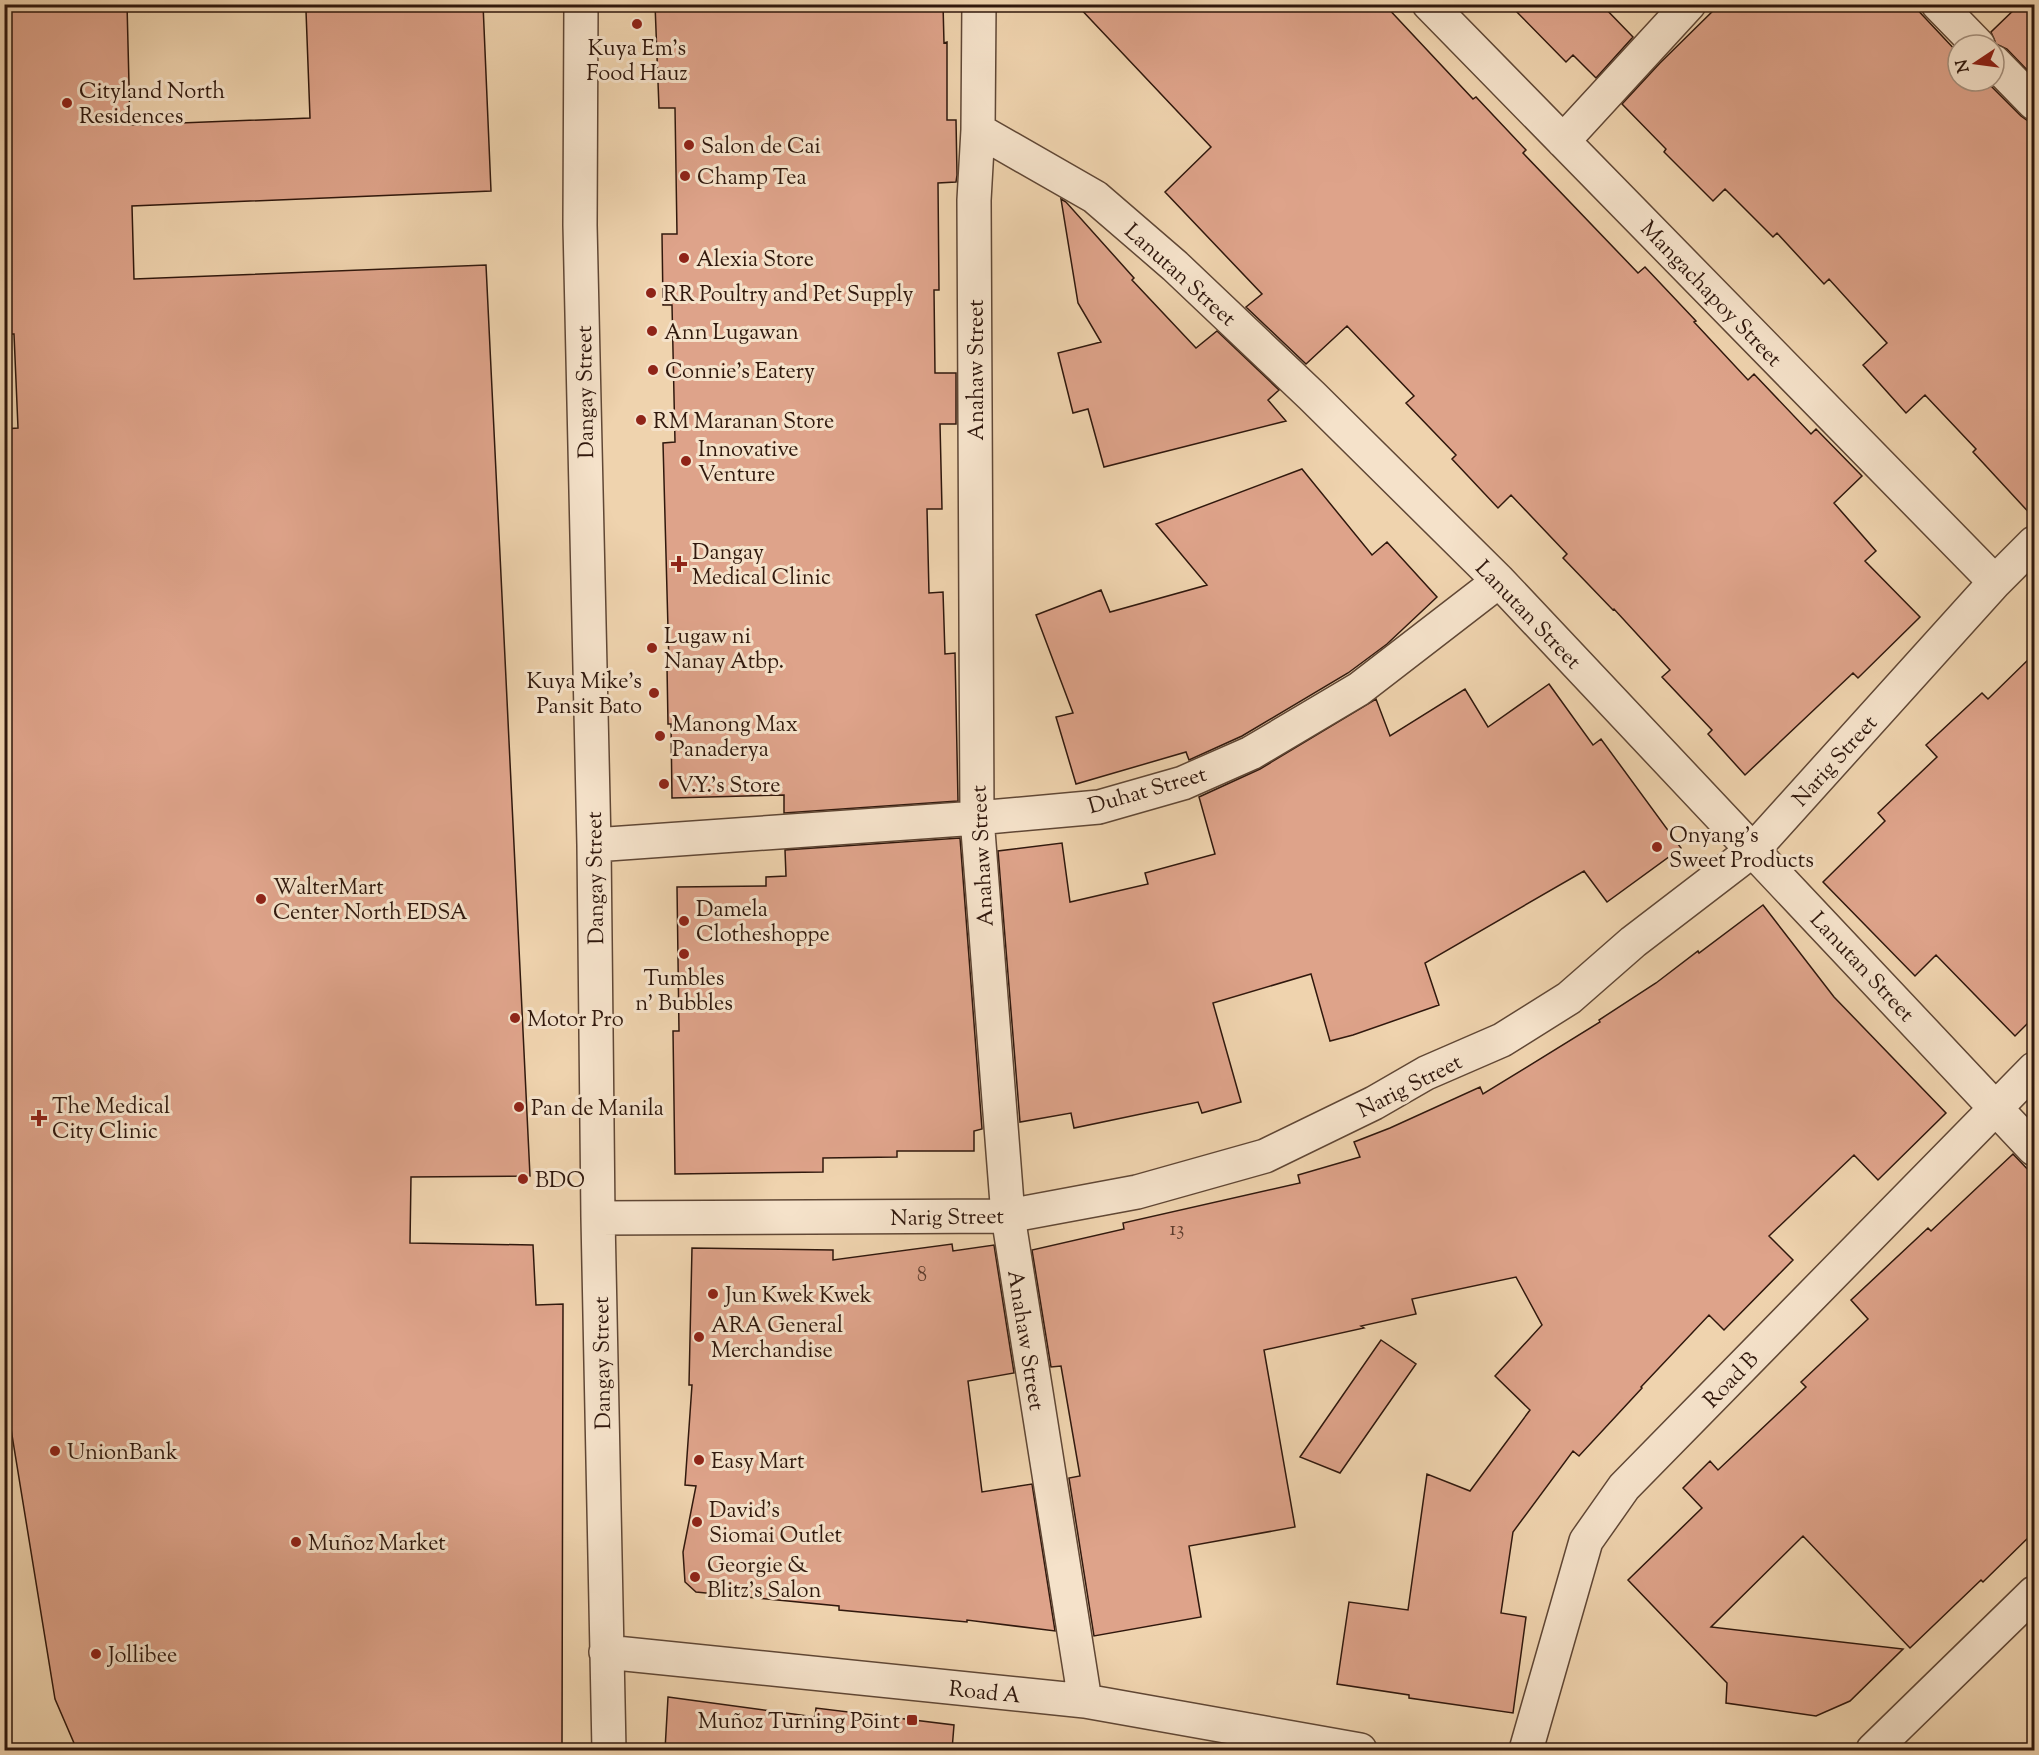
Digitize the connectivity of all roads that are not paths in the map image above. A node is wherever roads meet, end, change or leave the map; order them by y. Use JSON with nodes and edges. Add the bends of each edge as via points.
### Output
{"nodes":[{"id":1,"x":581,"y":4,"type":"edge"},
{"id":2,"x":979,"y":4,"type":"edge"},
{"id":3,"x":1429,"y":4,"type":"edge"},
{"id":4,"x":1689,"y":4,"type":"edge"},
{"id":5,"x":1938,"y":4,"type":"edge"},
{"id":6,"x":1966,"y":33,"type":"edge"},
{"id":7,"x":2006,"y":74,"type":"edge"},
{"id":8,"x":2034,"y":102,"type":"edge"},
{"id":9,"x":978,"y":130,"type":"junction"},
{"id":10,"x":1563,"y":141,"type":"junction"},
{"id":11,"x":2034,"y":543,"type":"edge"},
{"id":12,"x":1499,"y":581,"type":"junction"},
{"id":13,"x":1995,"y":582,"type":"junction"},
{"id":14,"x":976,"y":818,"type":"junction"},
{"id":15,"x":594,"y":845,"type":"junction"},
{"id":16,"x":1753,"y":850,"type":"junction"},
{"id":17,"x":2034,"y":1069,"type":"edge"},
{"id":18,"x":1996,"y":1107,"type":"junction"},
{"id":19,"x":2034,"y":1149,"type":"edge"},
{"id":20,"x":1008,"y":1216,"type":"junction"},
{"id":21,"x":598,"y":1218,"type":"junction"},
{"id":22,"x":2034,"y":1593,"type":"edge"},
{"id":23,"x":606,"y":1652,"type":"junction"},
{"id":24,"x":1085,"y":1701,"type":"junction"},
{"id":25,"x":609,"y":1750,"type":"edge"},
{"id":26,"x":1360,"y":1750,"type":"edge"},
{"id":27,"x":1526,"y":1750,"type":"edge"},
{"id":28,"x":1873,"y":1750,"type":"edge"}],
"edges":[{"from":1,"to":15,"type":"street","name":"Dangay Street","via":[[580,225]]},
{"from":2,"to":9,"type":"street","name":"Anahaw Street"},
{"from":3,"to":10,"type":"street","name":"Mangachapoy Street"},
{"from":4,"to":10,"type":"street"},
{"from":5,"to":6,"type":"street"},
{"from":7,"to":8,"type":"street"},
{"from":9,"to":12,"type":"street","name":"Lanutan Street","via":[[1095,197],[1166,258]]},
{"from":9,"to":14,"type":"street","name":"Anahaw Street","via":[[974,200]]},
{"from":10,"to":13,"type":"street","name":"Mangachapoy Street"},
{"from":11,"to":13,"type":"street","name":"Narig Street"},
{"from":12,"to":14,"type":"street","name":"Duhat Street","via":[[1359,689],[1251,753],[1183,783],[1099,807]]},
{"from":12,"to":16,"type":"street","name":"Lanutan Street"},
{"from":13,"to":16,"type":"street","name":"Narig Street"},
{"from":14,"to":15,"type":"street","name":"Duhat Street"},
{"from":14,"to":20,"type":"street","name":"Anahaw Street"},
{"from":15,"to":21,"type":"street","name":"Dangay Street"},
{"from":16,"to":18,"type":"street","name":"Lanutan Street"},
{"from":16,"to":20,"type":"street","name":"Narig Street","via":[[1633,942],[1569,998],[1502,1040],[1426,1073],[1374,1103],[1264,1156],[1137,1192]]},
{"from":17,"to":18,"type":"street","name":"Road B"},
{"from":18,"to":19,"type":"street","name":"Lanutan Street"},
{"from":18,"to":27,"type":"street","name":"Road B","via":[[1624,1487],[1586,1541]]},
{"from":20,"to":21,"type":"street","name":"Narig Street"},
{"from":20,"to":24,"type":"street","name":"Anahaw Street"},
{"from":21,"to":23,"type":"street","name":"Dangay Street"},
{"from":22,"to":28,"type":"street"},
{"from":23,"to":24,"type":"street","name":"Road A"},
{"from":23,"to":25,"type":"street","name":"Dangay Street"},
{"from":24,"to":26,"type":"street","name":"Road A"}]}
